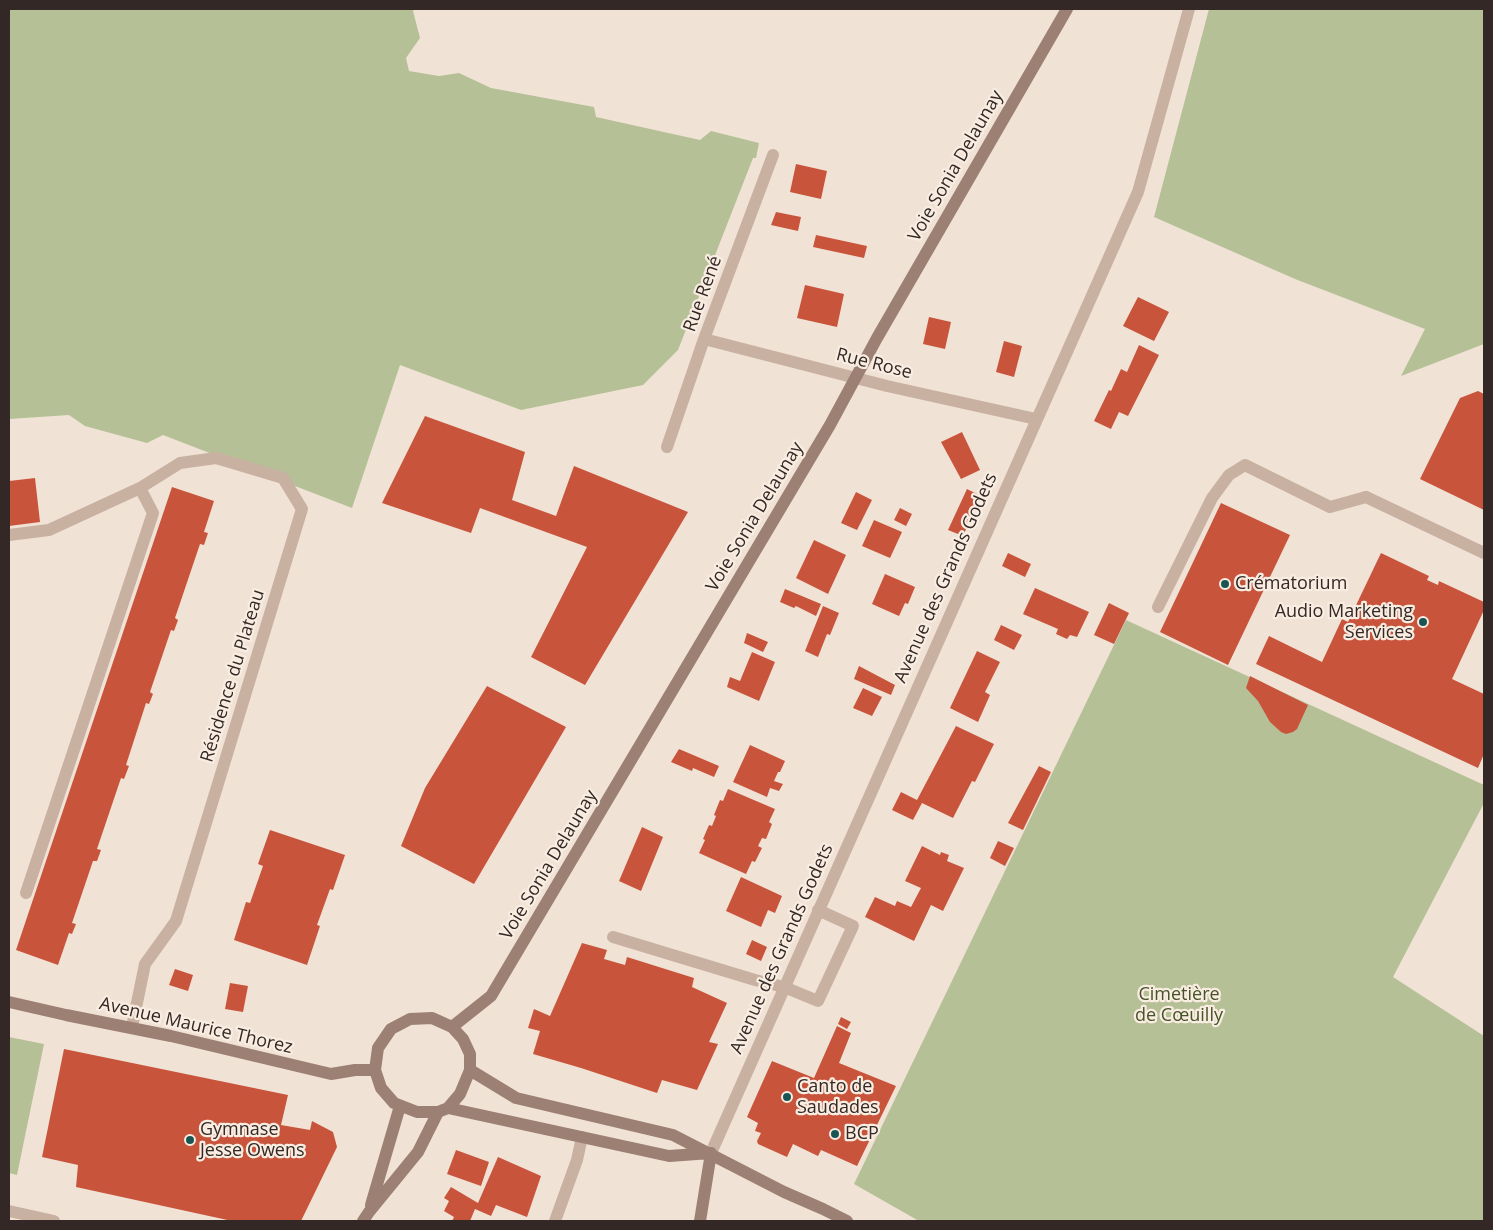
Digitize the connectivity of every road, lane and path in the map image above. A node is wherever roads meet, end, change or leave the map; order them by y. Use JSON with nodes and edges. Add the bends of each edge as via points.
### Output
{"nodes":[{"id":1,"x":1067,"y":9,"type":"edge"},
{"id":2,"x":1189,"y":9,"type":"edge"},
{"id":3,"x":773,"y":154,"type":"dead end"},
{"id":4,"x":704,"y":339,"type":"junction"},
{"id":5,"x":856,"y":378,"type":"junction"},
{"id":6,"x":1036,"y":419,"type":"junction"},
{"id":7,"x":667,"y":447,"type":"dead end"},
{"id":8,"x":140,"y":488,"type":"junction"},
{"id":9,"x":9,"y":535,"type":"edge"},
{"id":10,"x":1484,"y":553,"type":"edge"},
{"id":11,"x":1158,"y":607,"type":"dead end"},
{"id":12,"x":26,"y":894,"type":"dead end"},
{"id":13,"x":818,"y":910,"type":"junction"},
{"id":14,"x":613,"y":937,"type":"dead end"},
{"id":15,"x":784,"y":987,"type":"junction"},
{"id":16,"x":9,"y":1002,"type":"edge"},
{"id":17,"x":452,"y":1027,"type":"junction"},
{"id":18,"x":132,"y":1028,"type":"junction"},
{"id":19,"x":375,"y":1070,"type":"junction"},
{"id":20,"x":470,"y":1070,"type":"junction"},
{"id":21,"x":400,"y":1106,"type":"junction"},
{"id":22,"x":443,"y":1110,"type":"junction"},
{"id":23,"x":582,"y":1137,"type":"junction"},
{"id":24,"x":711,"y":1154,"type":"junction"},
{"id":25,"x":9,"y":1211,"type":"edge"},
{"id":26,"x":366,"y":1216,"type":"edge"},
{"id":27,"x":54,"y":1221,"type":"edge"},
{"id":28,"x":556,"y":1221,"type":"edge"},
{"id":29,"x":700,"y":1221,"type":"edge"},
{"id":30,"x":847,"y":1221,"type":"edge"}],
"edges":[{"from":1,"to":5,"type":"main road","name":"Voie Sonia Delaunay"},
{"from":2,"to":6,"type":"street","name":"Avenue des Grands Godets","via":[[1138,192]]},
{"from":3,"to":4,"type":"street","name":"Rue René"},
{"from":4,"to":5,"type":"street","name":"Rue Rose"},
{"from":4,"to":7,"type":"street","name":"Rue René"},
{"from":5,"to":6,"type":"street","name":"Rue Rose"},
{"from":5,"to":17,"type":"main road","name":"Voie Sonia Delaunay","via":[[492,996]]},
{"from":6,"to":13,"type":"street","name":"Avenue des Grands Godets"},
{"from":8,"to":9,"type":"street","name":"Résidence du Plateau","via":[[49,530]]},
{"from":8,"to":12,"type":"street","via":[[153,513]]},
{"from":8,"to":18,"type":"street","name":"Résidence du Plateau","via":[[180,463],[216,458],[283,478],[302,509],[176,920],[145,964]]},
{"from":10,"to":11,"type":"street","via":[[1366,497],[1330,507],[1245,465],[1229,475],[1212,498]]},
{"from":13,"to":15,"type":"street","name":"Avenue des Grands Godets"},
{"from":13,"to":15,"type":"street","via":[[853,926],[818,1001]]},
{"from":14,"to":15,"type":"street"},
{"from":15,"to":24,"type":"street","name":"Avenue des Grands Godets"},
{"from":16,"to":18,"type":"main road","name":"Avenue Maurice Thorez"},
{"from":17,"to":19,"type":"main road","via":[[432,1018],[410,1019],[391,1030],[378,1048]]},
{"from":17,"to":20,"type":"main road","via":[[470,1054]]},
{"from":18,"to":19,"type":"main road","name":"Avenue Maurice Thorez","via":[[331,1074]]},
{"from":19,"to":21,"type":"main road","via":[[381,1088]]},
{"from":20,"to":22,"type":"main road","via":[[460,1094]]},
{"from":20,"to":24,"type":"main road","via":[[516,1098],[673,1135]]},
{"from":21,"to":22,"type":"main road","via":[[417,1112]]},
{"from":21,"to":26,"type":"main road"},
{"from":22,"to":23,"type":"main road"},
{"from":22,"to":26,"type":"main road","via":[[418,1152]]},
{"from":23,"to":24,"type":"main road","via":[[669,1156]]},
{"from":23,"to":28,"type":"street"},
{"from":24,"to":29,"type":"main road"},
{"from":24,"to":30,"type":"main road"},
{"from":25,"to":27,"type":"street"}]}
